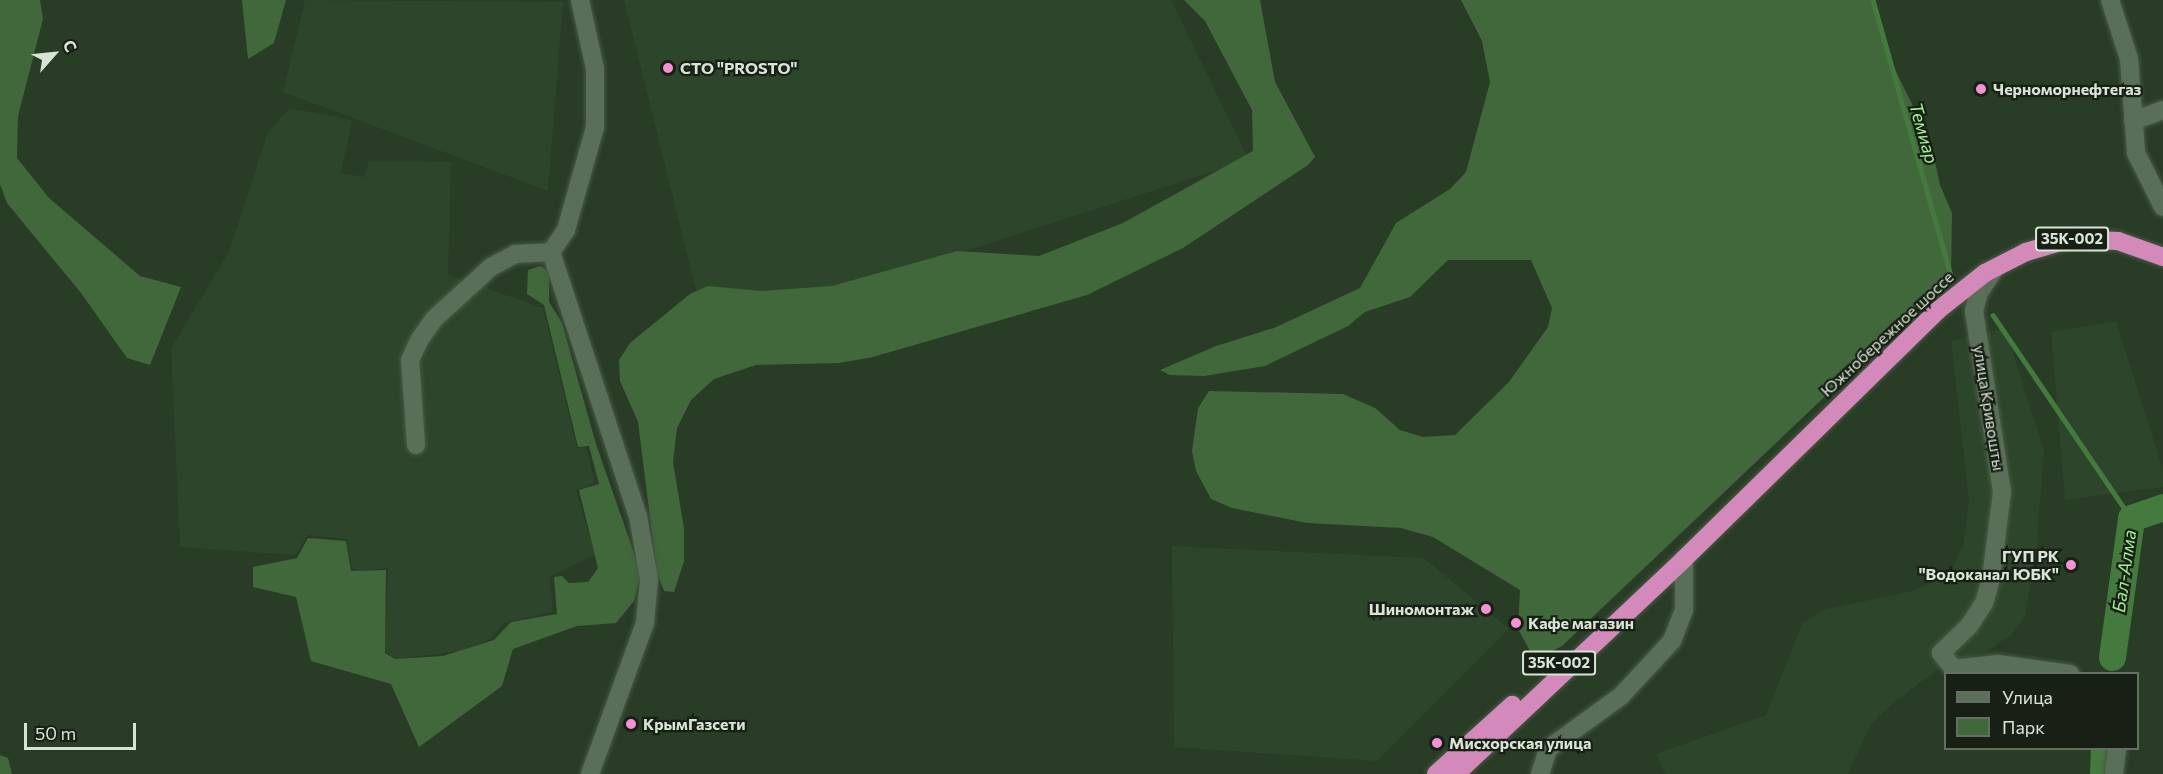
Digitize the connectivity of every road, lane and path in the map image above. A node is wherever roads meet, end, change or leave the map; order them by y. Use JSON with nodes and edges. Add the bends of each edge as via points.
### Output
{"nodes":[{"id":1,"x":580,"y":0,"type":"edge"},
{"id":2,"x":2110,"y":0,"type":"edge"},
{"id":3,"x":2163,"y":110,"type":"edge"},
{"id":4,"x":2133,"y":121,"type":"junction"},
{"id":5,"x":2163,"y":207,"type":"edge"},
{"id":6,"x":2163,"y":251,"type":"edge"},
{"id":7,"x":551,"y":252,"type":"junction"},
{"id":8,"x":2163,"y":257,"type":"edge"},
{"id":9,"x":1991,"y":266,"type":"junction"},
{"id":10,"x":416,"y":445,"type":"dead end"},
{"id":11,"x":1679,"y":553,"type":"junction"},
{"id":12,"x":2056,"y":672,"type":"edge"},
{"id":13,"x":2117,"y":750,"type":"edge"},
{"id":14,"x":590,"y":774,"type":"edge"},
{"id":15,"x":1436,"y":774,"type":"edge"},
{"id":16,"x":1456,"y":774,"type":"edge"},
{"id":17,"x":1540,"y":774,"type":"edge"},
{"id":18,"x":2114,"y":774,"type":"edge"}],
"edges":[{"from":1,"to":7,"type":"street","via":[[595,69],[595,127],[566,230]]},
{"from":2,"to":4,"type":"street","via":[[2129,58]]},
{"from":3,"to":4,"type":"street"},
{"from":4,"to":5,"type":"street","via":[[2136,153]]},
{"from":6,"to":9,"type":"highway","name":"Южнобережное шоссе","number":"35К-002","via":[[2125,236],[2069,232],[2026,243]]},
{"from":7,"to":10,"type":"street","via":[[515,254],[491,267],[435,319],[420,339],[410,360]]},
{"from":7,"to":14,"type":"street","via":[[638,516],[649,579],[645,623]]},
{"from":8,"to":9,"type":"highway","name":"Южнобережное шоссе","number":"35К-002","via":[[2118,241],[2071,239]]},
{"from":9,"to":11,"type":"highway","name":"Южнобережное шоссе","via":[[1928,319]]},
{"from":9,"to":12,"type":"street","name":"улица Кривошты","via":[[1974,311],[2002,492],[1991,579],[1984,603],[1969,626],[1941,653],[1954,669],[1998,664]]},
{"from":11,"to":15,"type":"highway","name":"Южнобережное шоссе","number":"35К-002"},
{"from":11,"to":16,"type":"highway","name":"Южнобережное шоссе","number":"35К-002"},
{"from":11,"to":17,"type":"street","via":[[1684,609],[1672,641],[1621,696],[1548,749]]},
{"from":13,"to":18,"type":"street"}]}
